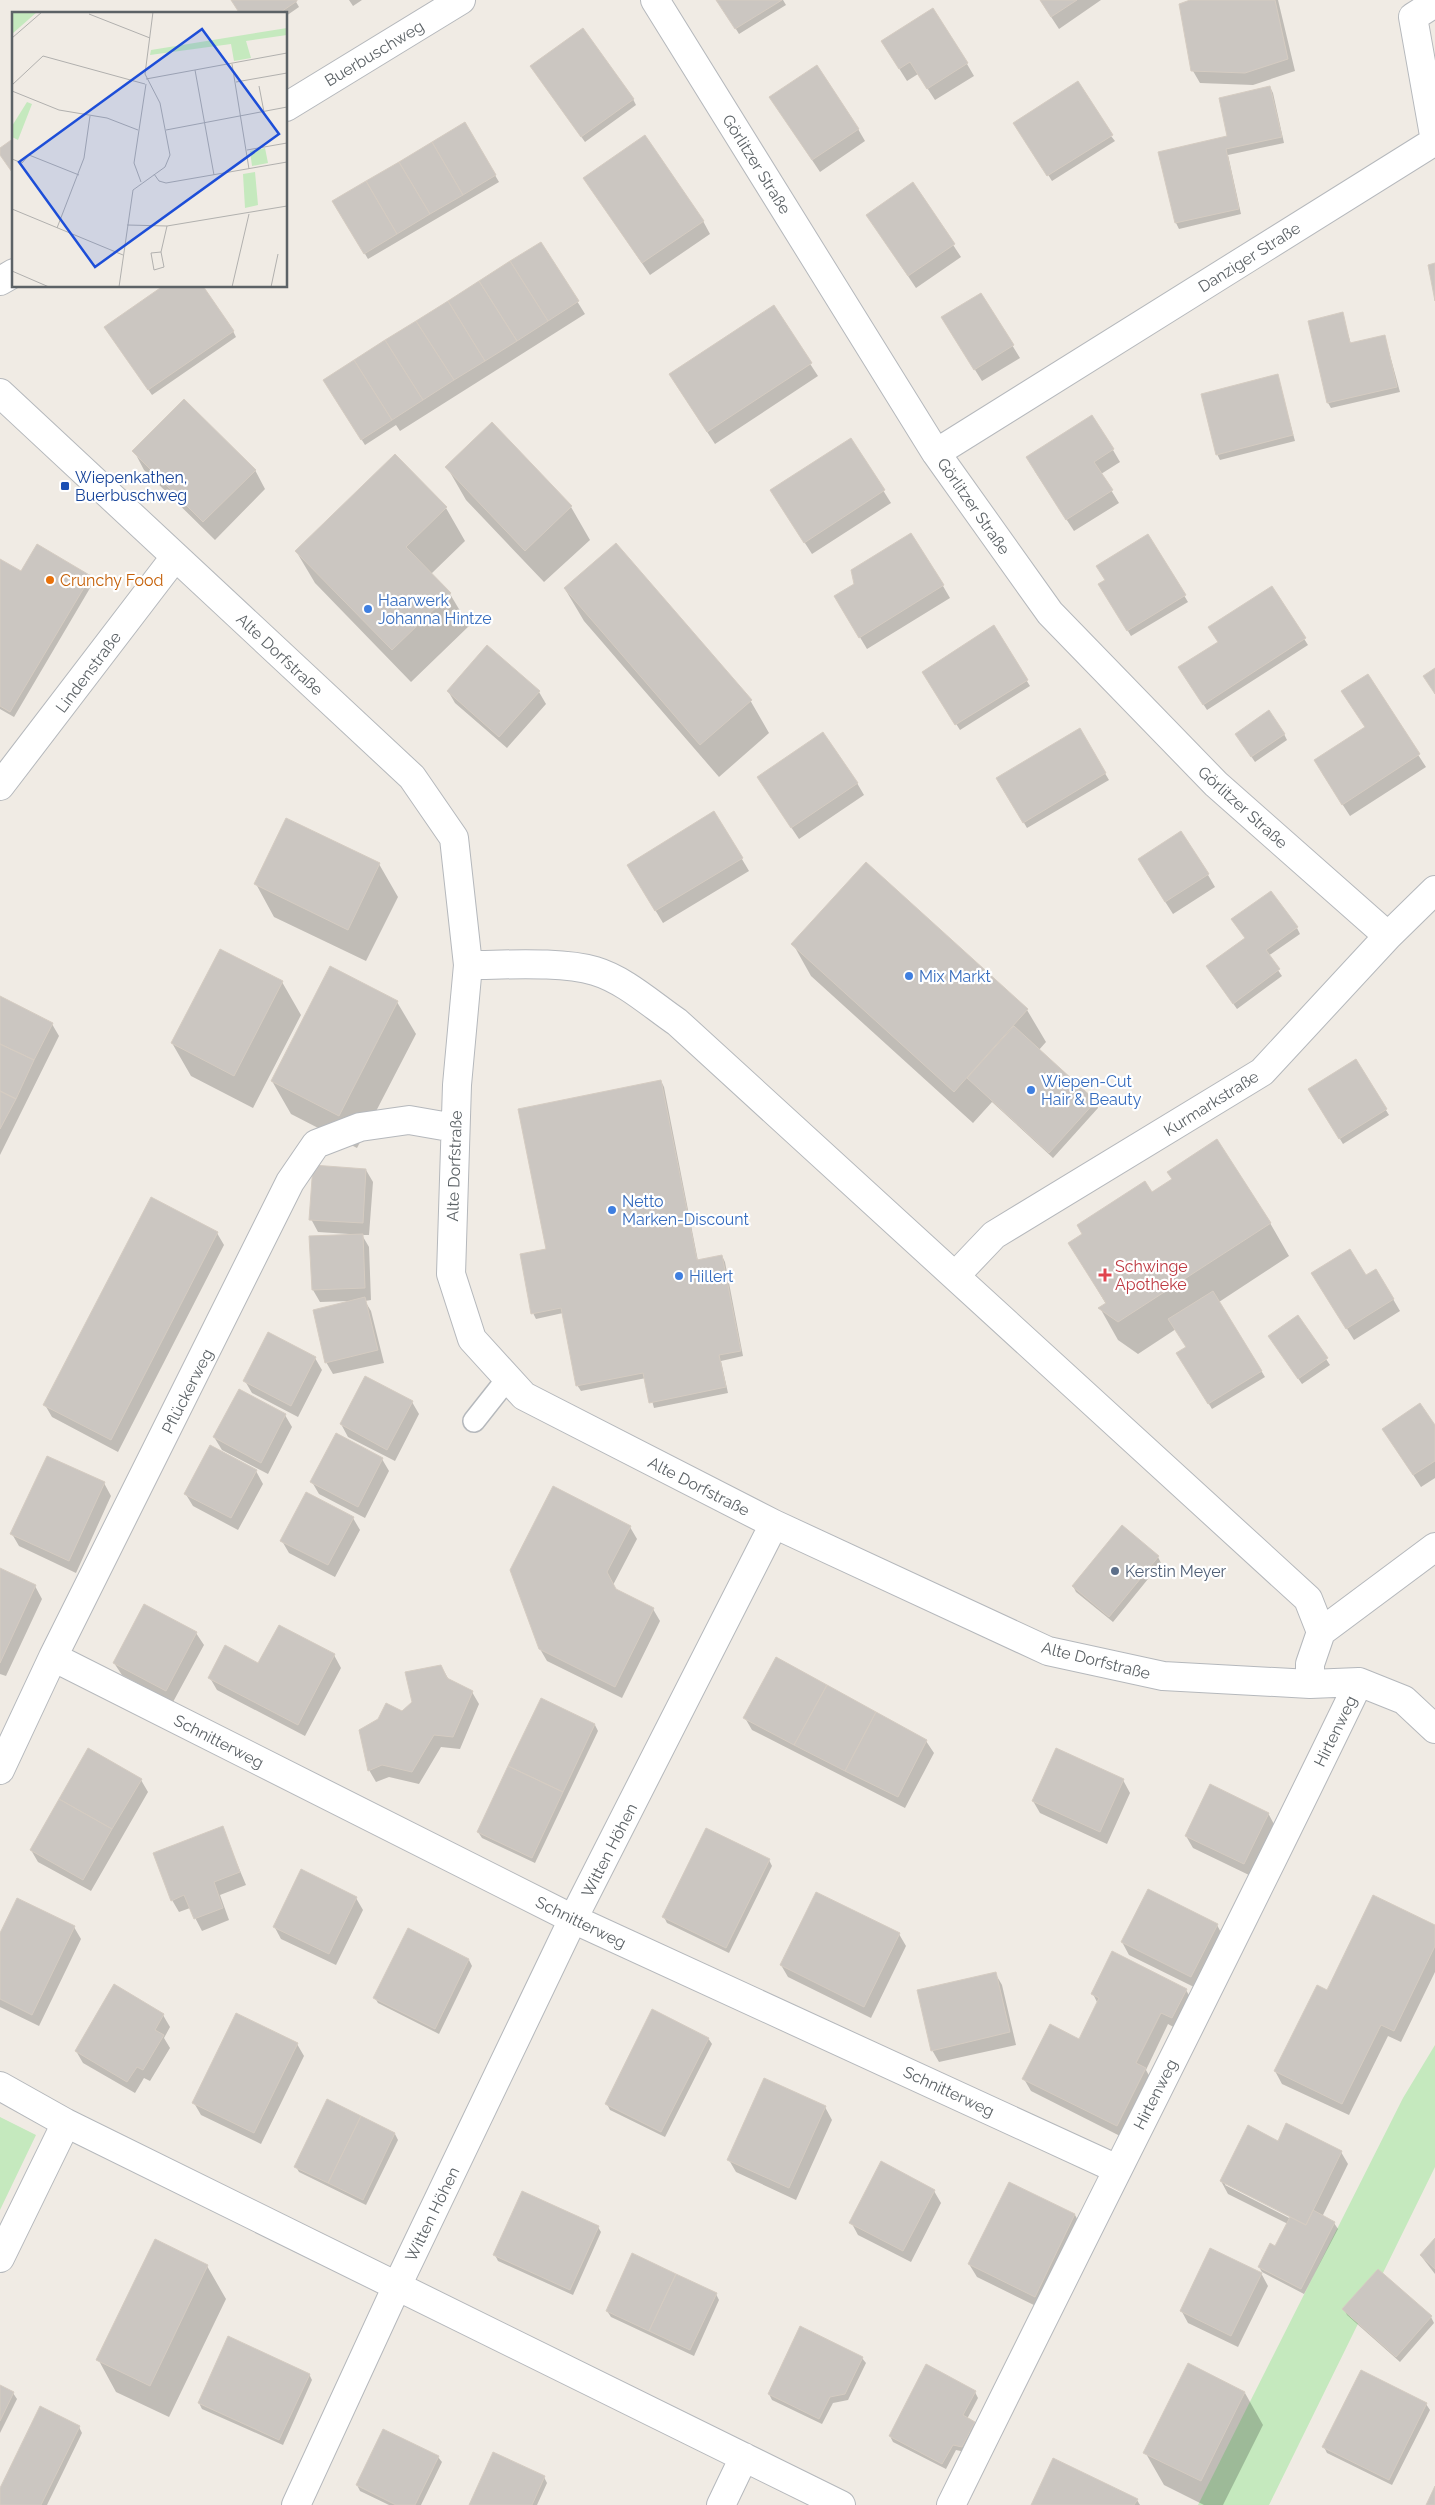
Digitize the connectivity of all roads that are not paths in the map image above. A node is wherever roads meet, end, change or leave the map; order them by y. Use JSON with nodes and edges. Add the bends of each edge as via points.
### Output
{"nodes":[{"id":1,"x":461,"y":0,"type":"edge"},
{"id":2,"x":655,"y":0,"type":"edge"},
{"id":3,"x":1435,"y":3,"type":"edge"},
{"id":4,"x":288,"y":106,"type":"edge"},
{"id":5,"x":12,"y":274,"type":"edge"},
{"id":6,"x":0,"y":282,"type":"edge"},
{"id":7,"x":0,"y":393,"type":"edge"},
{"id":8,"x":936,"y":453,"type":"junction"},
{"id":9,"x":175,"y":558,"type":"junction"},
{"id":10,"x":0,"y":786,"type":"edge"},
{"id":11,"x":1435,"y":890,"type":"edge"},
{"id":12,"x":1388,"y":936,"type":"junction"},
{"id":13,"x":468,"y":965,"type":"junction"},
{"id":14,"x":455,"y":1128,"type":"junction"},
{"id":15,"x":955,"y":1276,"type":"junction"},
{"id":16,"x":508,"y":1378,"type":"junction"},
{"id":17,"x":474,"y":1421,"type":"dead end"},
{"id":18,"x":774,"y":1524,"type":"junction"},
{"id":19,"x":1435,"y":1547,"type":"edge"},
{"id":20,"x":1321,"y":1632,"type":"junction"},
{"id":21,"x":53,"y":1657,"type":"junction"},
{"id":22,"x":1359,"y":1682,"type":"junction"},
{"id":23,"x":1310,"y":1684,"type":"junction"},
{"id":24,"x":1435,"y":1729,"type":"edge"},
{"id":25,"x":0,"y":1770,"type":"edge"},
{"id":26,"x":573,"y":1919,"type":"junction"},
{"id":27,"x":0,"y":2086,"type":"edge"},
{"id":28,"x":66,"y":2123,"type":"junction"},
{"id":29,"x":1117,"y":2168,"type":"junction"},
{"id":30,"x":0,"y":2258,"type":"edge"},
{"id":31,"x":397,"y":2286,"type":"junction"},
{"id":32,"x":744,"y":2457,"type":"junction"},
{"id":33,"x":296,"y":2505,"type":"edge"},
{"id":34,"x":721,"y":2505,"type":"edge"},
{"id":35,"x":841,"y":2505,"type":"edge"},
{"id":36,"x":950,"y":2505,"type":"edge"}],
"edges":[{"from":1,"to":4,"type":"street","name":"Buerbuschweg"},
{"from":2,"to":8,"type":"street","name":"Görlitzer Straße"},
{"from":3,"to":8,"type":"street","name":"Danziger Straße","via":[[1413,17],[1435,140]]},
{"from":5,"to":6,"type":"street"},
{"from":7,"to":9,"type":"street","name":"Alte Dorfstraße"},
{"from":8,"to":12,"type":"street","name":"Görlitzer Straße","via":[[1050,614],[1216,784]]},
{"from":9,"to":10,"type":"street","name":"Lindenstraße"},
{"from":9,"to":13,"type":"street","name":"Alte Dorfstraße","via":[[412,777],[454,838]]},
{"from":11,"to":12,"type":"street","name":"Kurmarkstraße"},
{"from":12,"to":15,"type":"street","name":"Kurmarkstraße","via":[[1262,1072],[994,1235]]},
{"from":13,"to":14,"type":"street","name":"Alte Dorfstraße"},
{"from":13,"to":15,"type":"street","via":[[542,965],[595,971],[615,979],[677,1022]]},
{"from":14,"to":16,"type":"street","name":"Alte Dorfstraße","via":[[451,1274],[472,1338]]},
{"from":14,"to":21,"type":"street","name":"Pflückerweg","via":[[409,1120],[360,1127],[316,1144],[290,1182]]},
{"from":15,"to":20,"type":"street","via":[[1308,1599]]},
{"from":16,"to":17,"type":"lane"},
{"from":16,"to":18,"type":"street","name":"Alte Dorfstraße","via":[[524,1396]]},
{"from":18,"to":23,"type":"street","name":"Alte Dorfstraße","via":[[1048,1651],[1163,1676]]},
{"from":18,"to":26,"type":"street","name":"Witten Höhen"},
{"from":19,"to":20,"type":"street"},
{"from":20,"to":23,"type":"street","via":[[1310,1664]]},
{"from":21,"to":25,"type":"street","name":"Pflückerweg"},
{"from":21,"to":26,"type":"street","name":"Schnitterweg"},
{"from":22,"to":23,"type":"street","name":"Alte Dorfstraße"},
{"from":22,"to":24,"type":"street","name":"Alte Dorfstraße","via":[[1404,1700]]},
{"from":22,"to":29,"type":"street","name":"Hirtenweg","via":[[1238,1934]]},
{"from":26,"to":29,"type":"street","name":"Schnitterweg"},
{"from":26,"to":31,"type":"street","name":"Witten Höhen"},
{"from":27,"to":28,"type":"street"},
{"from":28,"to":30,"type":"street"},
{"from":28,"to":31,"type":"street"},
{"from":29,"to":36,"type":"street","name":"Hirtenweg"},
{"from":31,"to":32,"type":"street"},
{"from":31,"to":33,"type":"street","name":"Witten Höhen"},
{"from":32,"to":34,"type":"street"},
{"from":32,"to":35,"type":"street"}]}
